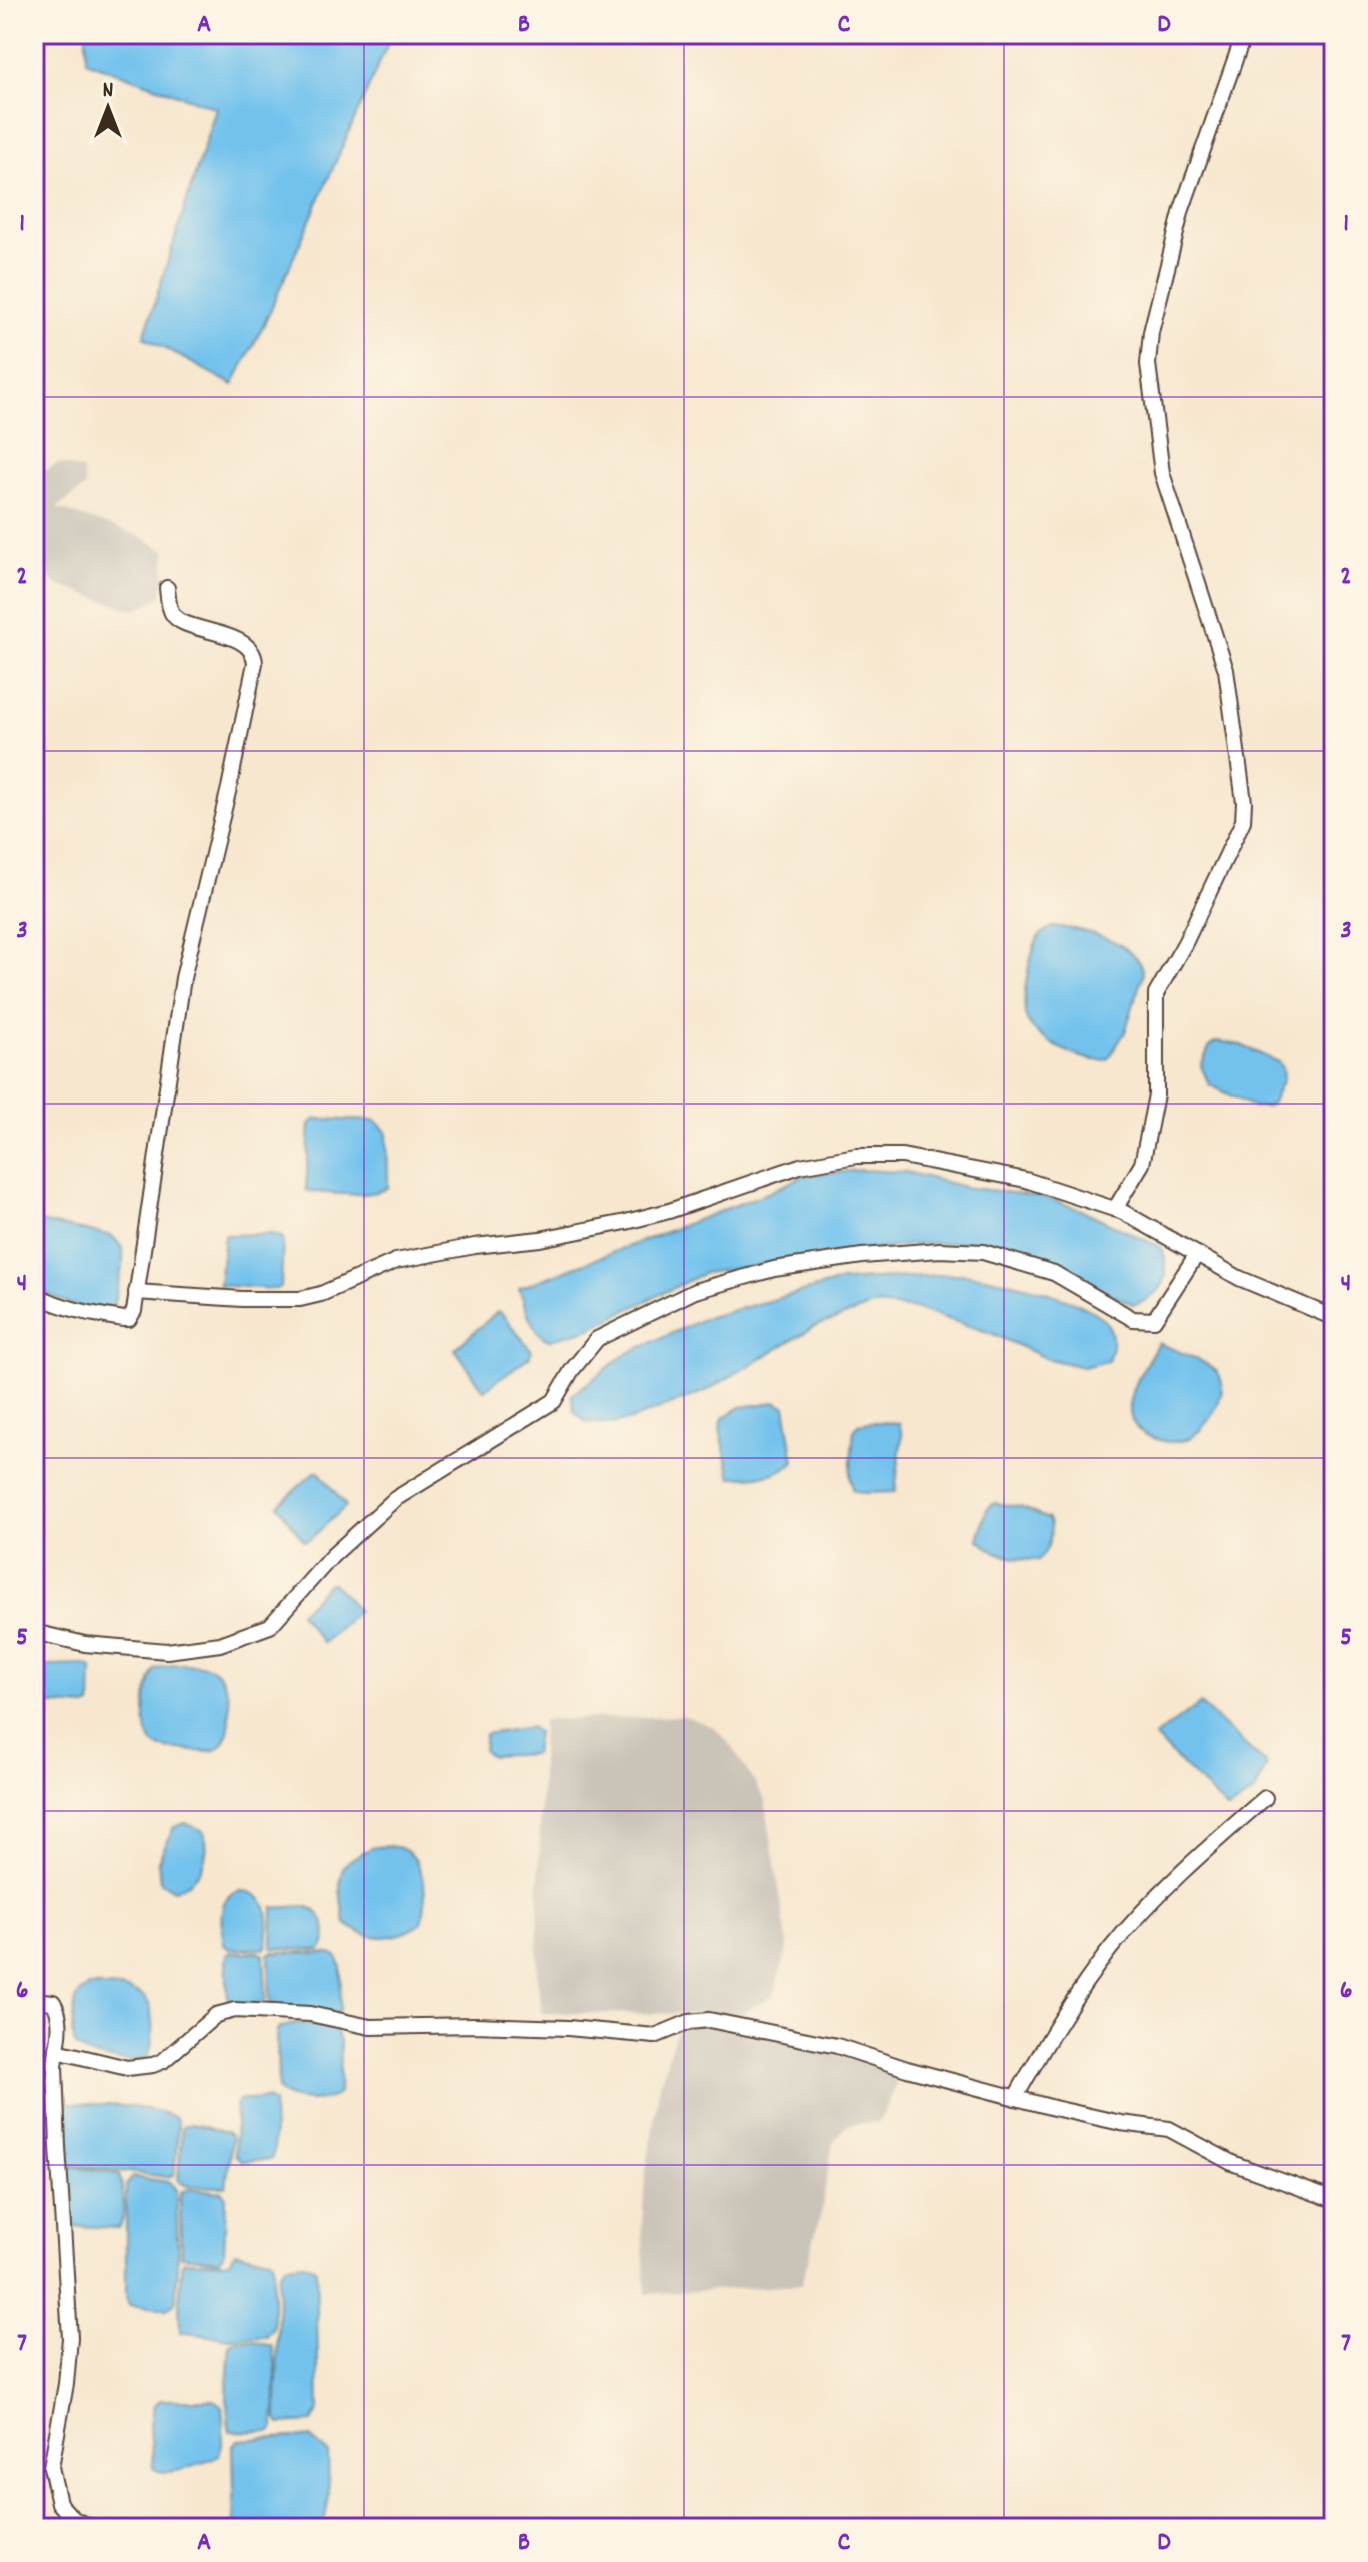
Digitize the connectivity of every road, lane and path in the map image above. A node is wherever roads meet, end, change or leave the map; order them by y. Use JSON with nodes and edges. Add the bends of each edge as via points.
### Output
{"nodes":[{"id":1,"x":1244,"y":34,"type":"edge"},
{"id":2,"x":167,"y":588,"type":"dead end"},
{"id":3,"x":1115,"y":1209,"type":"junction"},
{"id":4,"x":1197,"y":1254,"type":"junction"},
{"id":5,"x":136,"y":1292,"type":"junction"},
{"id":6,"x":34,"y":1294,"type":"edge"},
{"id":7,"x":1334,"y":1318,"type":"edge"},
{"id":8,"x":34,"y":1632,"type":"edge"},
{"id":9,"x":1265,"y":1798,"type":"dead end"},
{"id":10,"x":34,"y":2000,"type":"edge"},
{"id":11,"x":57,"y":2049,"type":"junction"},
{"id":12,"x":1015,"y":2098,"type":"junction"},
{"id":13,"x":1334,"y":2200,"type":"edge"},
{"id":14,"x":91,"y":2528,"type":"edge"}],
"edges":[{"from":1,"to":3,"type":"street","via":[[1182,209],[1148,364],[1162,473],[1226,670],[1243,821],[1156,994],[1156,1095],[1142,1164]]},
{"from":2,"to":5,"type":"street","via":[[177,620],[231,637],[249,648],[255,663],[183,978]]},
{"from":3,"to":4,"type":"street"},
{"from":3,"to":5,"type":"street","via":[[1026,1180],[957,1165],[902,1156],[856,1156],[800,1166],[626,1222],[396,1261],[300,1299]]},
{"from":4,"to":7,"type":"street"},
{"from":4,"to":8,"type":"street","via":[[1154,1320],[1133,1319],[1054,1273],[983,1252],[847,1258],[774,1269],[695,1291],[597,1339],[554,1401],[395,1499],[332,1556],[270,1626],[220,1644],[167,1651],[85,1644]]},
{"from":5,"to":6,"type":"street","via":[[129,1319],[61,1307]]},
{"from":9,"to":12,"type":"street","via":[[1182,1870],[1111,1948],[1059,2021]]},
{"from":10,"to":11,"type":"street","via":[[57,2007]]},
{"from":11,"to":12,"type":"street","via":[[127,2068],[153,2065],[216,2015],[235,2010],[310,2014],[370,2027],[475,2025],[655,2036],[709,2020],[837,2046]]},
{"from":11,"to":14,"type":"street","via":[[70,2338],[51,2467],[59,2503]]},
{"from":12,"to":13,"type":"street","via":[[1169,2129],[1232,2163]]}]}
